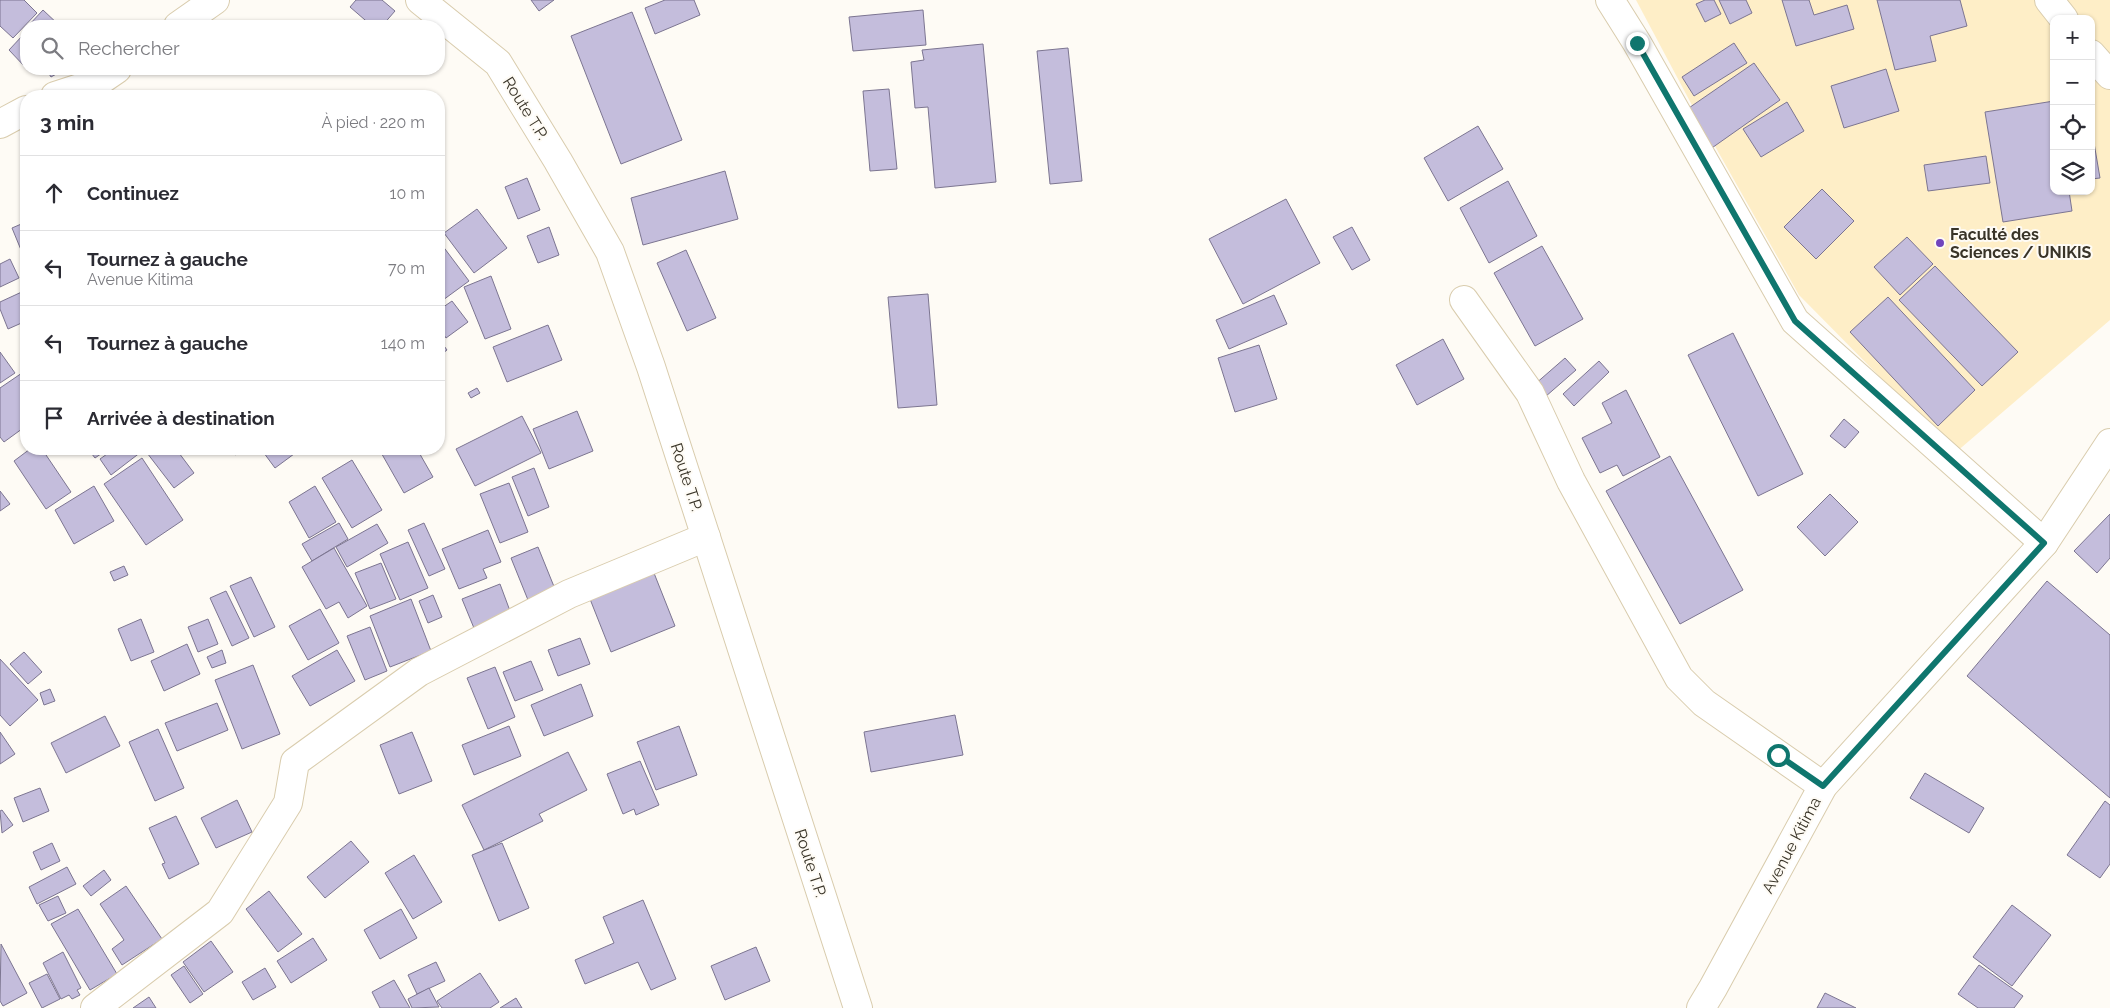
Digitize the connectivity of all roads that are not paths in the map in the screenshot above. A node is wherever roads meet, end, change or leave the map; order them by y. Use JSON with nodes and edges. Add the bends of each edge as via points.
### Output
{"nodes":[{"id":1,"x":215,"y":0,"type":"edge"},
{"id":2,"x":420,"y":0,"type":"edge"},
{"id":3,"x":1610,"y":0,"type":"edge"},
{"id":4,"x":2049,"y":0,"type":"edge"},
{"id":5,"x":2061,"y":15,"type":"edge"},
{"id":6,"x":187,"y":20,"type":"edge"},
{"id":7,"x":445,"y":20,"type":"edge"},
{"id":8,"x":445,"y":20,"type":"edge"},
{"id":9,"x":2095,"y":58,"type":"edge"},
{"id":10,"x":108,"y":75,"type":"edge"},
{"id":11,"x":2110,"y":75,"type":"edge"},
{"id":12,"x":73,"y":90,"type":"edge"},
{"id":13,"x":20,"y":113,"type":"edge"},
{"id":14,"x":0,"y":124,"type":"edge"},
{"id":15,"x":1464,"y":300,"type":"dead end"},
{"id":16,"x":2110,"y":443,"type":"edge"},
{"id":17,"x":706,"y":537,"type":"junction"},
{"id":18,"x":2044,"y":543,"type":"junction"},
{"id":19,"x":1823,"y":786,"type":"junction"},
{"id":20,"x":96,"y":1008,"type":"edge"},
{"id":21,"x":858,"y":1008,"type":"edge"},
{"id":22,"x":1701,"y":1008,"type":"edge"}],
"edges":[{"from":1,"to":6,"type":"street"},
{"from":2,"to":8,"type":"street","name":"Route T.P."},
{"from":3,"to":18,"type":"street","via":[[1795,321]]},
{"from":4,"to":5,"type":"street"},
{"from":7,"to":17,"type":"street","name":"Route T.P.","via":[[498,63],[610,252],[652,367]]},
{"from":9,"to":11,"type":"street"},
{"from":10,"to":12,"type":"street"},
{"from":13,"to":14,"type":"street"},
{"from":15,"to":19,"type":"street","via":[[1530,393],[1571,481],[1679,678],[1704,702]]},
{"from":16,"to":18,"type":"street","name":"Avenue Kitima"},
{"from":17,"to":20,"type":"street","via":[[568,594],[418,672],[295,762],[288,803],[220,912]]},
{"from":17,"to":21,"type":"street","name":"Route T.P."},
{"from":18,"to":19,"type":"street","name":"Avenue Kitima"},
{"from":19,"to":22,"type":"street","name":"Avenue Kitima"}]}
